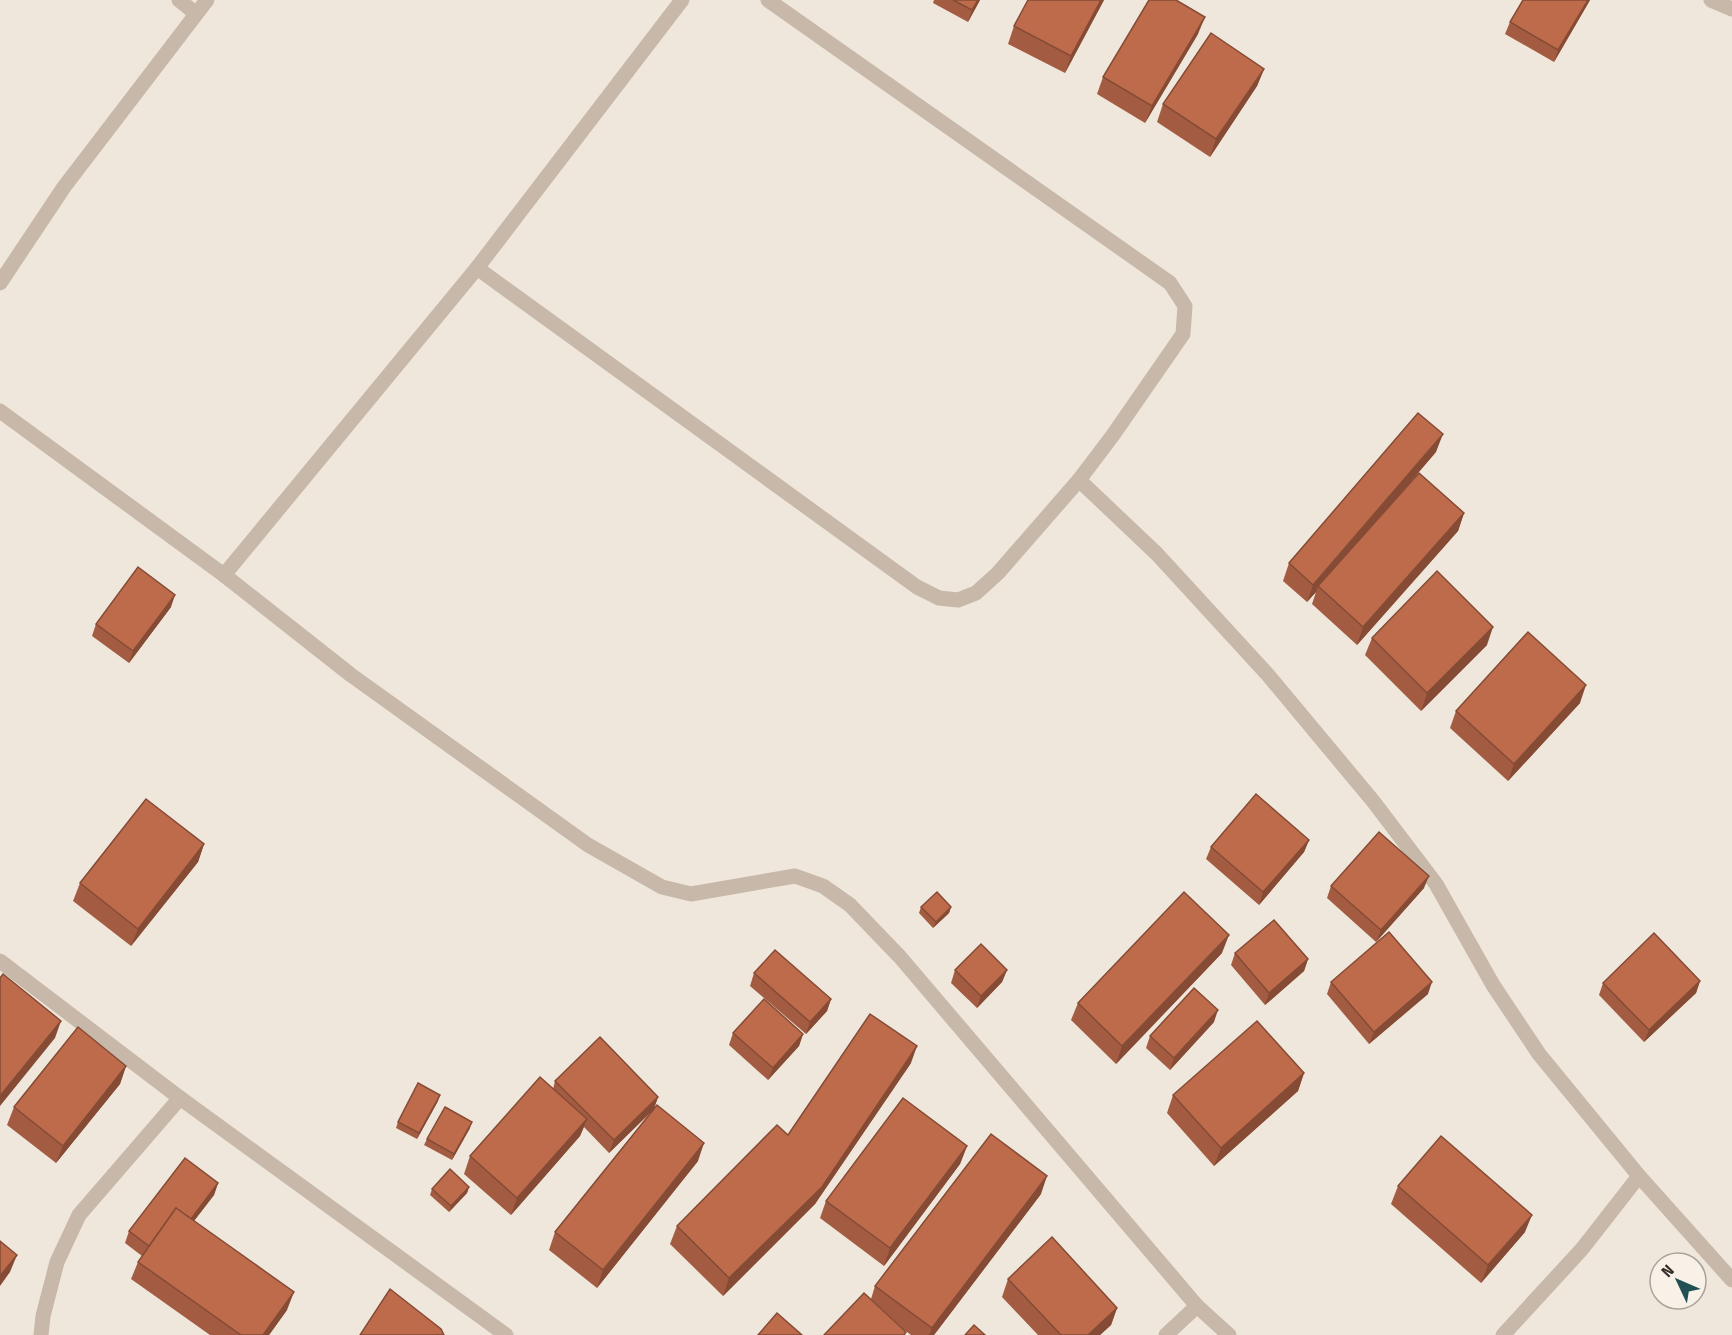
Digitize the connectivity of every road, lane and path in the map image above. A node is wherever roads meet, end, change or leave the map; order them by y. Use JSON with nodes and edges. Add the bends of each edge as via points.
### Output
{"nodes":[{"id":1,"x":179,"y":0,"type":"edge"},
{"id":2,"x":207,"y":0,"type":"edge"},
{"id":3,"x":682,"y":0,"type":"edge"},
{"id":4,"x":768,"y":0,"type":"edge"},
{"id":5,"x":1711,"y":0,"type":"edge"},
{"id":6,"x":1732,"y":9,"type":"edge"},
{"id":7,"x":195,"y":13,"type":"junction"},
{"id":8,"x":477,"y":268,"type":"junction"},
{"id":9,"x":0,"y":284,"type":"edge"},
{"id":10,"x":0,"y":411,"type":"edge"},
{"id":11,"x":1079,"y":480,"type":"junction"},
{"id":12,"x":224,"y":575,"type":"junction"},
{"id":13,"x":0,"y":961,"type":"edge"},
{"id":14,"x":180,"y":1098,"type":"junction"},
{"id":15,"x":1639,"y":1176,"type":"junction"},
{"id":16,"x":1732,"y":1280,"type":"edge"},
{"id":17,"x":1197,"y":1306,"type":"junction"},
{"id":18,"x":41,"y":1335,"type":"edge"},
{"id":19,"x":506,"y":1335,"type":"edge"},
{"id":20,"x":1166,"y":1335,"type":"edge"},
{"id":21,"x":1229,"y":1335,"type":"edge"},
{"id":22,"x":1503,"y":1335,"type":"edge"}],
"edges":[{"from":1,"to":7,"type":"street"},
{"from":2,"to":7,"type":"street"},
{"from":3,"to":8,"type":"street"},
{"from":4,"to":11,"type":"street","via":[[1170,283],[1185,306],[1183,334]]},
{"from":5,"to":6,"type":"street"},
{"from":7,"to":9,"type":"street","via":[[64,188]]},
{"from":8,"to":11,"type":"street","via":[[917,587],[939,598],[958,600],[976,593]]},
{"from":8,"to":12,"type":"street"},
{"from":10,"to":12,"type":"street"},
{"from":11,"to":15,"type":"street","via":[[1157,554],[1268,675],[1373,801],[1436,884],[1493,985],[1539,1054]]},
{"from":12,"to":17,"type":"street","via":[[351,675],[588,845],[663,887],[691,894],[795,876],[823,886],[850,905],[900,957]]},
{"from":13,"to":14,"type":"street"},
{"from":14,"to":18,"type":"street","via":[[80,1215],[57,1262]]},
{"from":14,"to":19,"type":"street"},
{"from":15,"to":16,"type":"street"},
{"from":15,"to":22,"type":"street","via":[[1582,1249]]},
{"from":17,"to":20,"type":"street"},
{"from":17,"to":21,"type":"street"}]}
